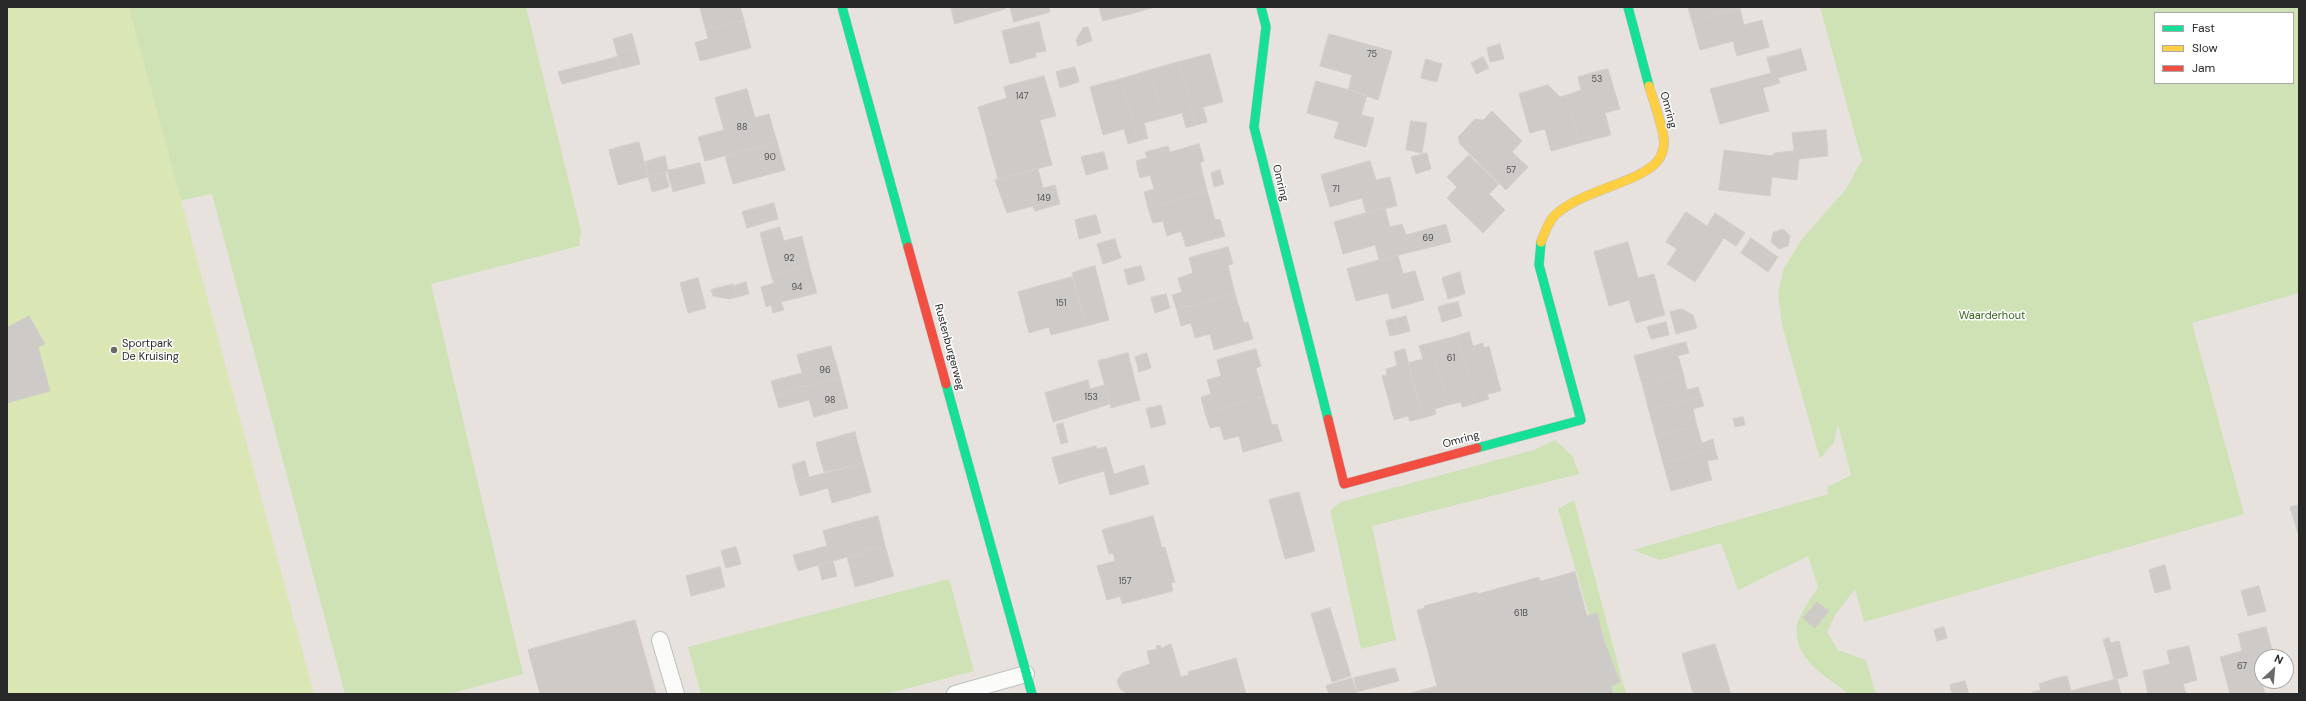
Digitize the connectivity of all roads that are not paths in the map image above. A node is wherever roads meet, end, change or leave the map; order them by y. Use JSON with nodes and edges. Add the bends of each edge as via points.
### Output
{"nodes":[{"id":1,"x":842,"y":7,"type":"edge"},
{"id":2,"x":1261,"y":7,"type":"edge"},
{"id":3,"x":1628,"y":7,"type":"edge"},
{"id":4,"x":660,"y":640,"type":"dead end"},
{"id":5,"x":1026,"y":674,"type":"junction"},
{"id":6,"x":676,"y":694,"type":"edge"},
{"id":7,"x":955,"y":694,"type":"edge"},
{"id":8,"x":1032,"y":694,"type":"edge"}],
"edges":[{"from":1,"to":5,"type":"street","name":"Rustenburgerweg"},
{"from":2,"to":3,"type":"street","name":"Omring","via":[[1266,27],[1254,127],[1344,484],[1580,420],[1539,265],[1539,252],[1542,236],[1551,218],[1567,203],[1641,174],[1659,160],[1664,141]]},
{"from":4,"to":6,"type":"lane"},
{"from":5,"to":7,"type":"lane"},
{"from":5,"to":8,"type":"street","name":"Rustenburgerweg"}]}
